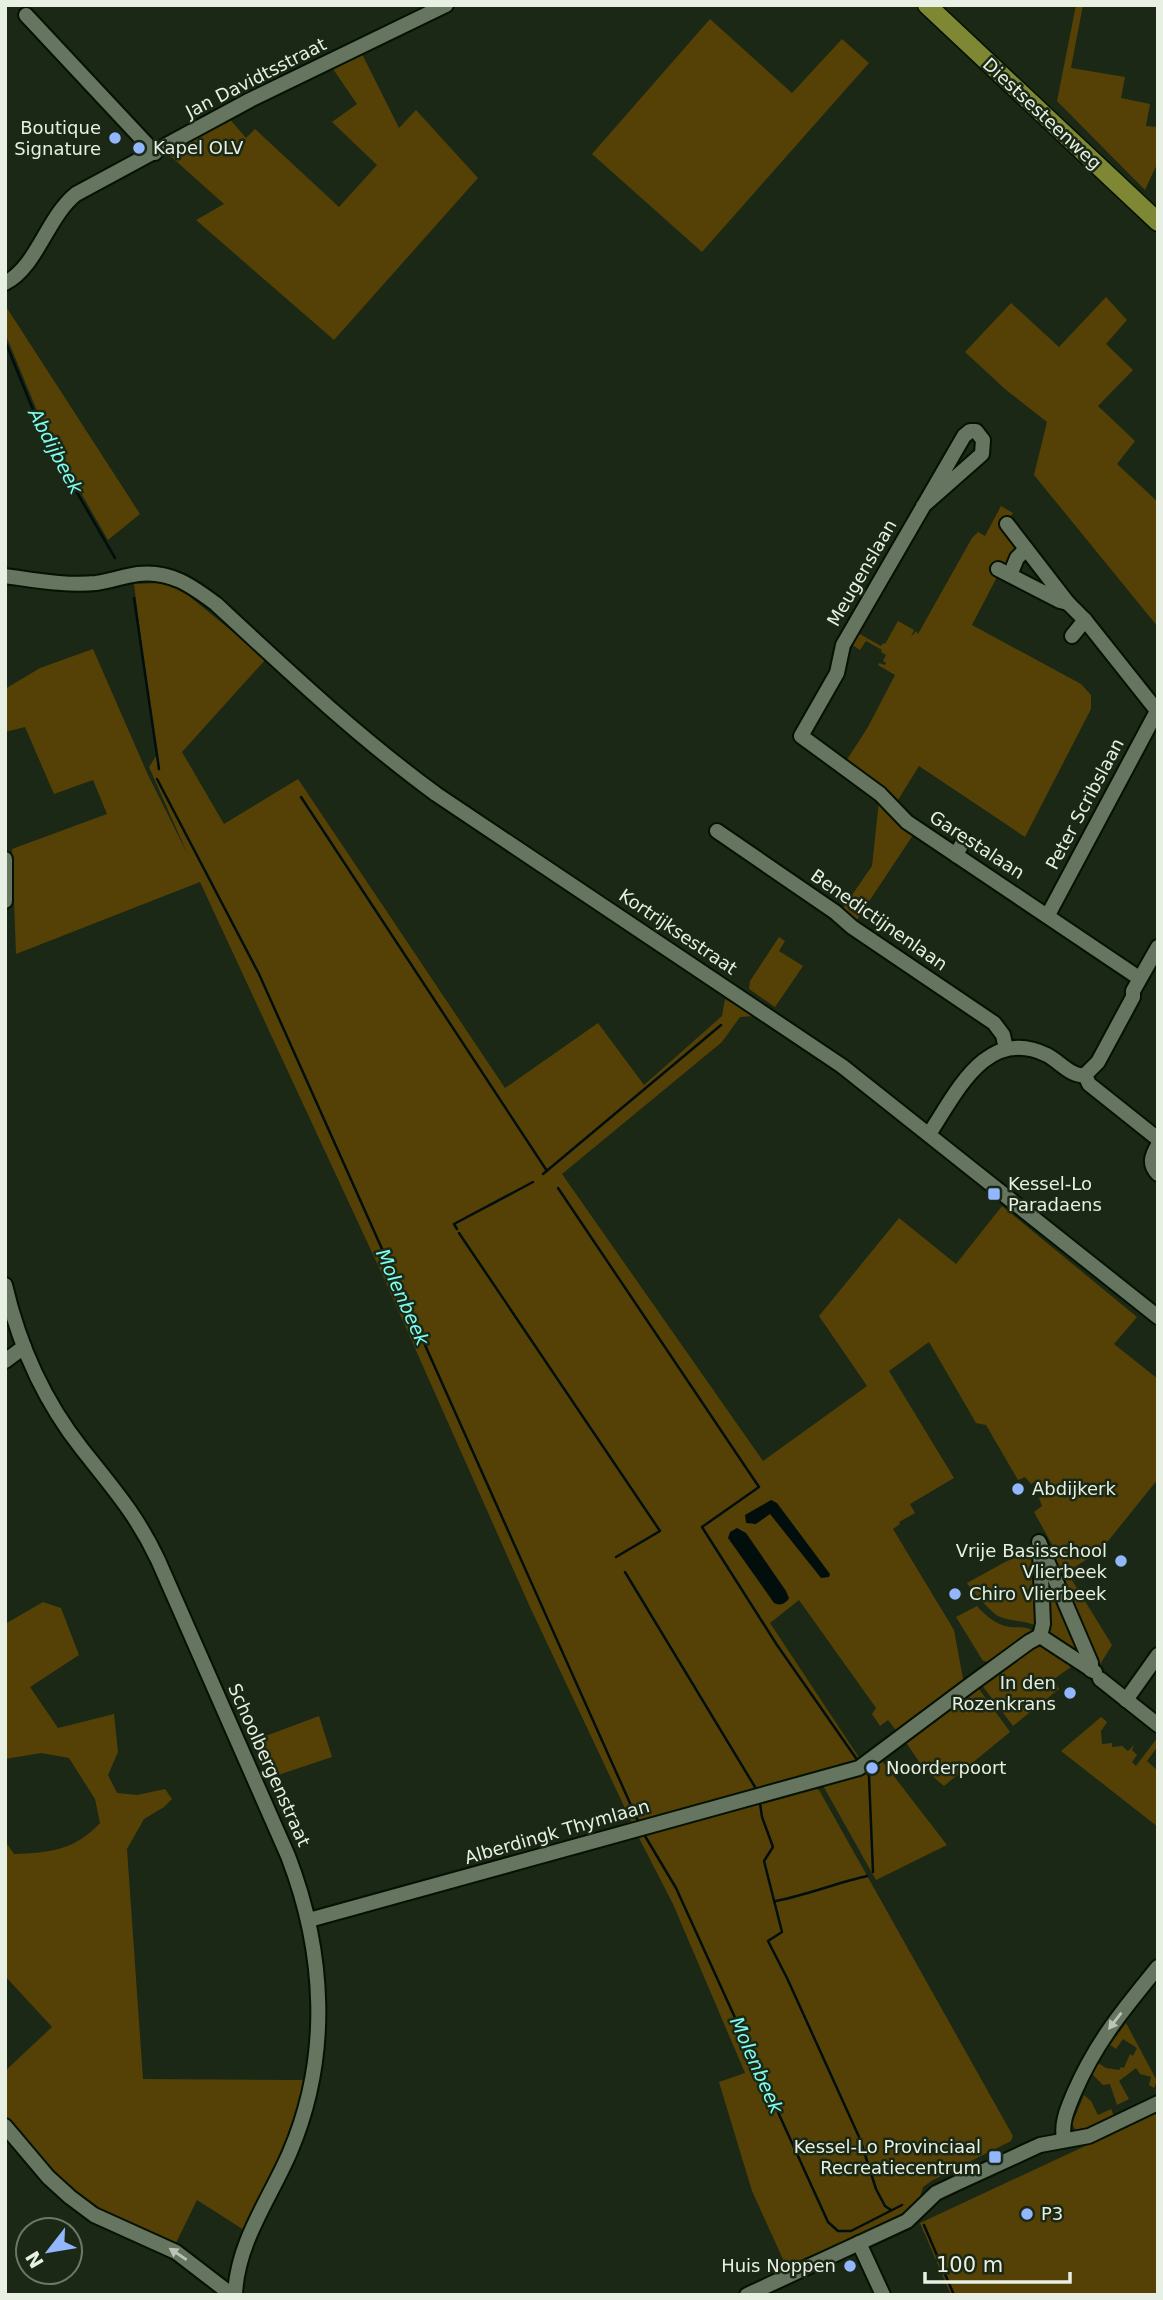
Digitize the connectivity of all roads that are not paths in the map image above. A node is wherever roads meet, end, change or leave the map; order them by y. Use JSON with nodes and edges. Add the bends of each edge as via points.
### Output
{"nodes":[{"id":1,"x":446,"y":5,"type":"edge"},
{"id":2,"x":927,"y":5,"type":"edge"},
{"id":3,"x":26,"y":15,"type":"dead end"},
{"id":4,"x":155,"y":153,"type":"junction"},
{"id":5,"x":1158,"y":222,"type":"edge"},
{"id":6,"x":5,"y":283,"type":"edge"},
{"id":7,"x":955,"y":453,"type":"junction"},
{"id":8,"x":968,"y":467,"type":"junction"},
{"id":9,"x":923,"y":506,"type":"junction"},
{"id":10,"x":1007,"y":524,"type":"dead end"},
{"id":11,"x":1026,"y":548,"type":"junction"},
{"id":12,"x":5,"y":576,"type":"edge"},
{"id":13,"x":1069,"y":603,"type":"junction"},
{"id":14,"x":1086,"y":621,"type":"junction"},
{"id":15,"x":1072,"y":636,"type":"dead end"},
{"id":16,"x":1157,"y":712,"type":"edge"},
{"id":17,"x":801,"y":736,"type":"joint"},
{"id":18,"x":717,"y":831,"type":"dead end"},
{"id":19,"x":964,"y":840,"type":"dead end"},
{"id":20,"x":956,"y":855,"type":"junction"},
{"id":21,"x":5,"y":859,"type":"edge"},
{"id":22,"x":5,"y":901,"type":"edge"},
{"id":23,"x":1048,"y":915,"type":"junction"},
{"id":24,"x":1158,"y":947,"type":"edge"},
{"id":25,"x":1139,"y":978,"type":"junction"},
{"id":26,"x":1006,"y":1049,"type":"junction"},
{"id":27,"x":1084,"y":1075,"type":"junction"},
{"id":28,"x":929,"y":1134,"type":"junction"},
{"id":29,"x":1158,"y":1139,"type":"edge"},
{"id":30,"x":1158,"y":1145,"type":"edge"},
{"id":31,"x":1158,"y":1174,"type":"edge"},
{"id":32,"x":5,"y":1285,"type":"edge"},
{"id":33,"x":1158,"y":1317,"type":"edge"},
{"id":34,"x":24,"y":1347,"type":"junction"},
{"id":35,"x":5,"y":1361,"type":"edge"},
{"id":36,"x":1040,"y":1636,"type":"junction"},
{"id":37,"x":1158,"y":1655,"type":"edge"},
{"id":38,"x":1095,"y":1674,"type":"junction"},
{"id":39,"x":1126,"y":1700,"type":"junction"},
{"id":40,"x":1158,"y":1725,"type":"edge"},
{"id":41,"x":309,"y":1920,"type":"junction"},
{"id":42,"x":1158,"y":1967,"type":"edge"},
{"id":43,"x":1158,"y":2103,"type":"edge"},
{"id":44,"x":5,"y":2126,"type":"edge"},
{"id":45,"x":1064,"y":2140,"type":"junction"},
{"id":46,"x":859,"y":2243,"type":"junction"},
{"id":47,"x":234,"y":2295,"type":"edge"},
{"id":48,"x":747,"y":2295,"type":"edge"},
{"id":49,"x":883,"y":2295,"type":"edge"}],
"edges":[{"from":1,"to":4,"type":"street","name":"Jan Davidtsstraat","via":[[250,100]]},
{"from":2,"to":5,"type":"main road","name":"Diestsesteenweg"},
{"from":3,"to":4,"type":"street"},
{"from":4,"to":6,"type":"street","name":"Jan Davidtsstraat","via":[[65,203],[23,268]]},
{"from":7,"to":8,"type":"street"},
{"from":7,"to":8,"type":"street","name":"Meugenslaan","via":[[970,431],[976,431],[982,438],[982,454]]},
{"from":7,"to":9,"type":"street","name":"Meugenslaan"},
{"from":8,"to":9,"type":"street","name":"Meugenslaan"},
{"from":9,"to":17,"type":"street","name":"Meugenslaan","via":[[843,645],[837,673]]},
{"from":10,"to":11,"type":"street"},
{"from":11,"to":13,"type":"street"},
{"from":11,"to":13,"type":"street","via":[[1004,572]]},
{"from":12,"to":28,"type":"street","name":"Kortrijksestraat","via":[[70,583],[140,574],[179,578],[216,604],[357,733],[416,779],[842,1066]]},
{"from":13,"to":14,"type":"street"},
{"from":14,"to":15,"type":"street"},
{"from":14,"to":16,"type":"street"},
{"from":16,"to":23,"type":"street","name":"Peter Scribslaan"},
{"from":17,"to":20,"type":"street","name":"Garestalaan","via":[[880,794],[907,822]]},
{"from":18,"to":26,"type":"street","name":"Benedictijnenlaan","via":[[994,1023]]},
{"from":19,"to":20,"type":"street"},
{"from":20,"to":23,"type":"street","name":"Garestalaan"},
{"from":21,"to":22,"type":"street"},
{"from":23,"to":25,"type":"street","name":"Garestalaan"},
{"from":24,"to":25,"type":"street"},
{"from":25,"to":27,"type":"street","via":[[1098,1062]]},
{"from":26,"to":27,"type":"street","via":[[1037,1051]]},
{"from":26,"to":28,"type":"street","via":[[976,1066]]},
{"from":27,"to":29,"type":"street","via":[[1089,1084]]},
{"from":28,"to":33,"type":"street","name":"Kortrijksestraat"},
{"from":30,"to":31,"type":"street","via":[[1151,1157]]},
{"from":32,"to":34,"type":"street","name":"Schoolbergenstraat"},
{"from":34,"to":35,"type":"street"},
{"from":34,"to":41,"type":"street","name":"Schoolbergenstraat","via":[[64,1423],[124,1499],[146,1535],[288,1856]]},
{"from":36,"to":38,"type":"street"},
{"from":36,"to":38,"type":"street","via":[[1039,1542]]},
{"from":36,"to":41,"type":"street","name":"Alberdingk Thymlaan","via":[[859,1768]]},
{"from":37,"to":39,"type":"street"},
{"from":38,"to":39,"type":"street"},
{"from":39,"to":40,"type":"street"},
{"from":41,"to":47,"type":"street","name":"Schoolbergenstraat","via":[[319,1997],[311,2085],[291,2150],[239,2261]]},
{"from":42,"to":45,"type":"street","one_way":true,"via":[[1089,2059],[1063,2120]]},
{"from":43,"to":45,"type":"street","via":[[1089,2136]]},
{"from":47,"to":44,"type":"street","one_way":true,"via":[[176,2252],[94,2214],[70,2197]]},
{"from":45,"to":46,"type":"street","via":[[1030,2148],[955,2183],[936,2193],[907,2221]]},
{"from":46,"to":48,"type":"street"},
{"from":46,"to":49,"type":"street"}]}
